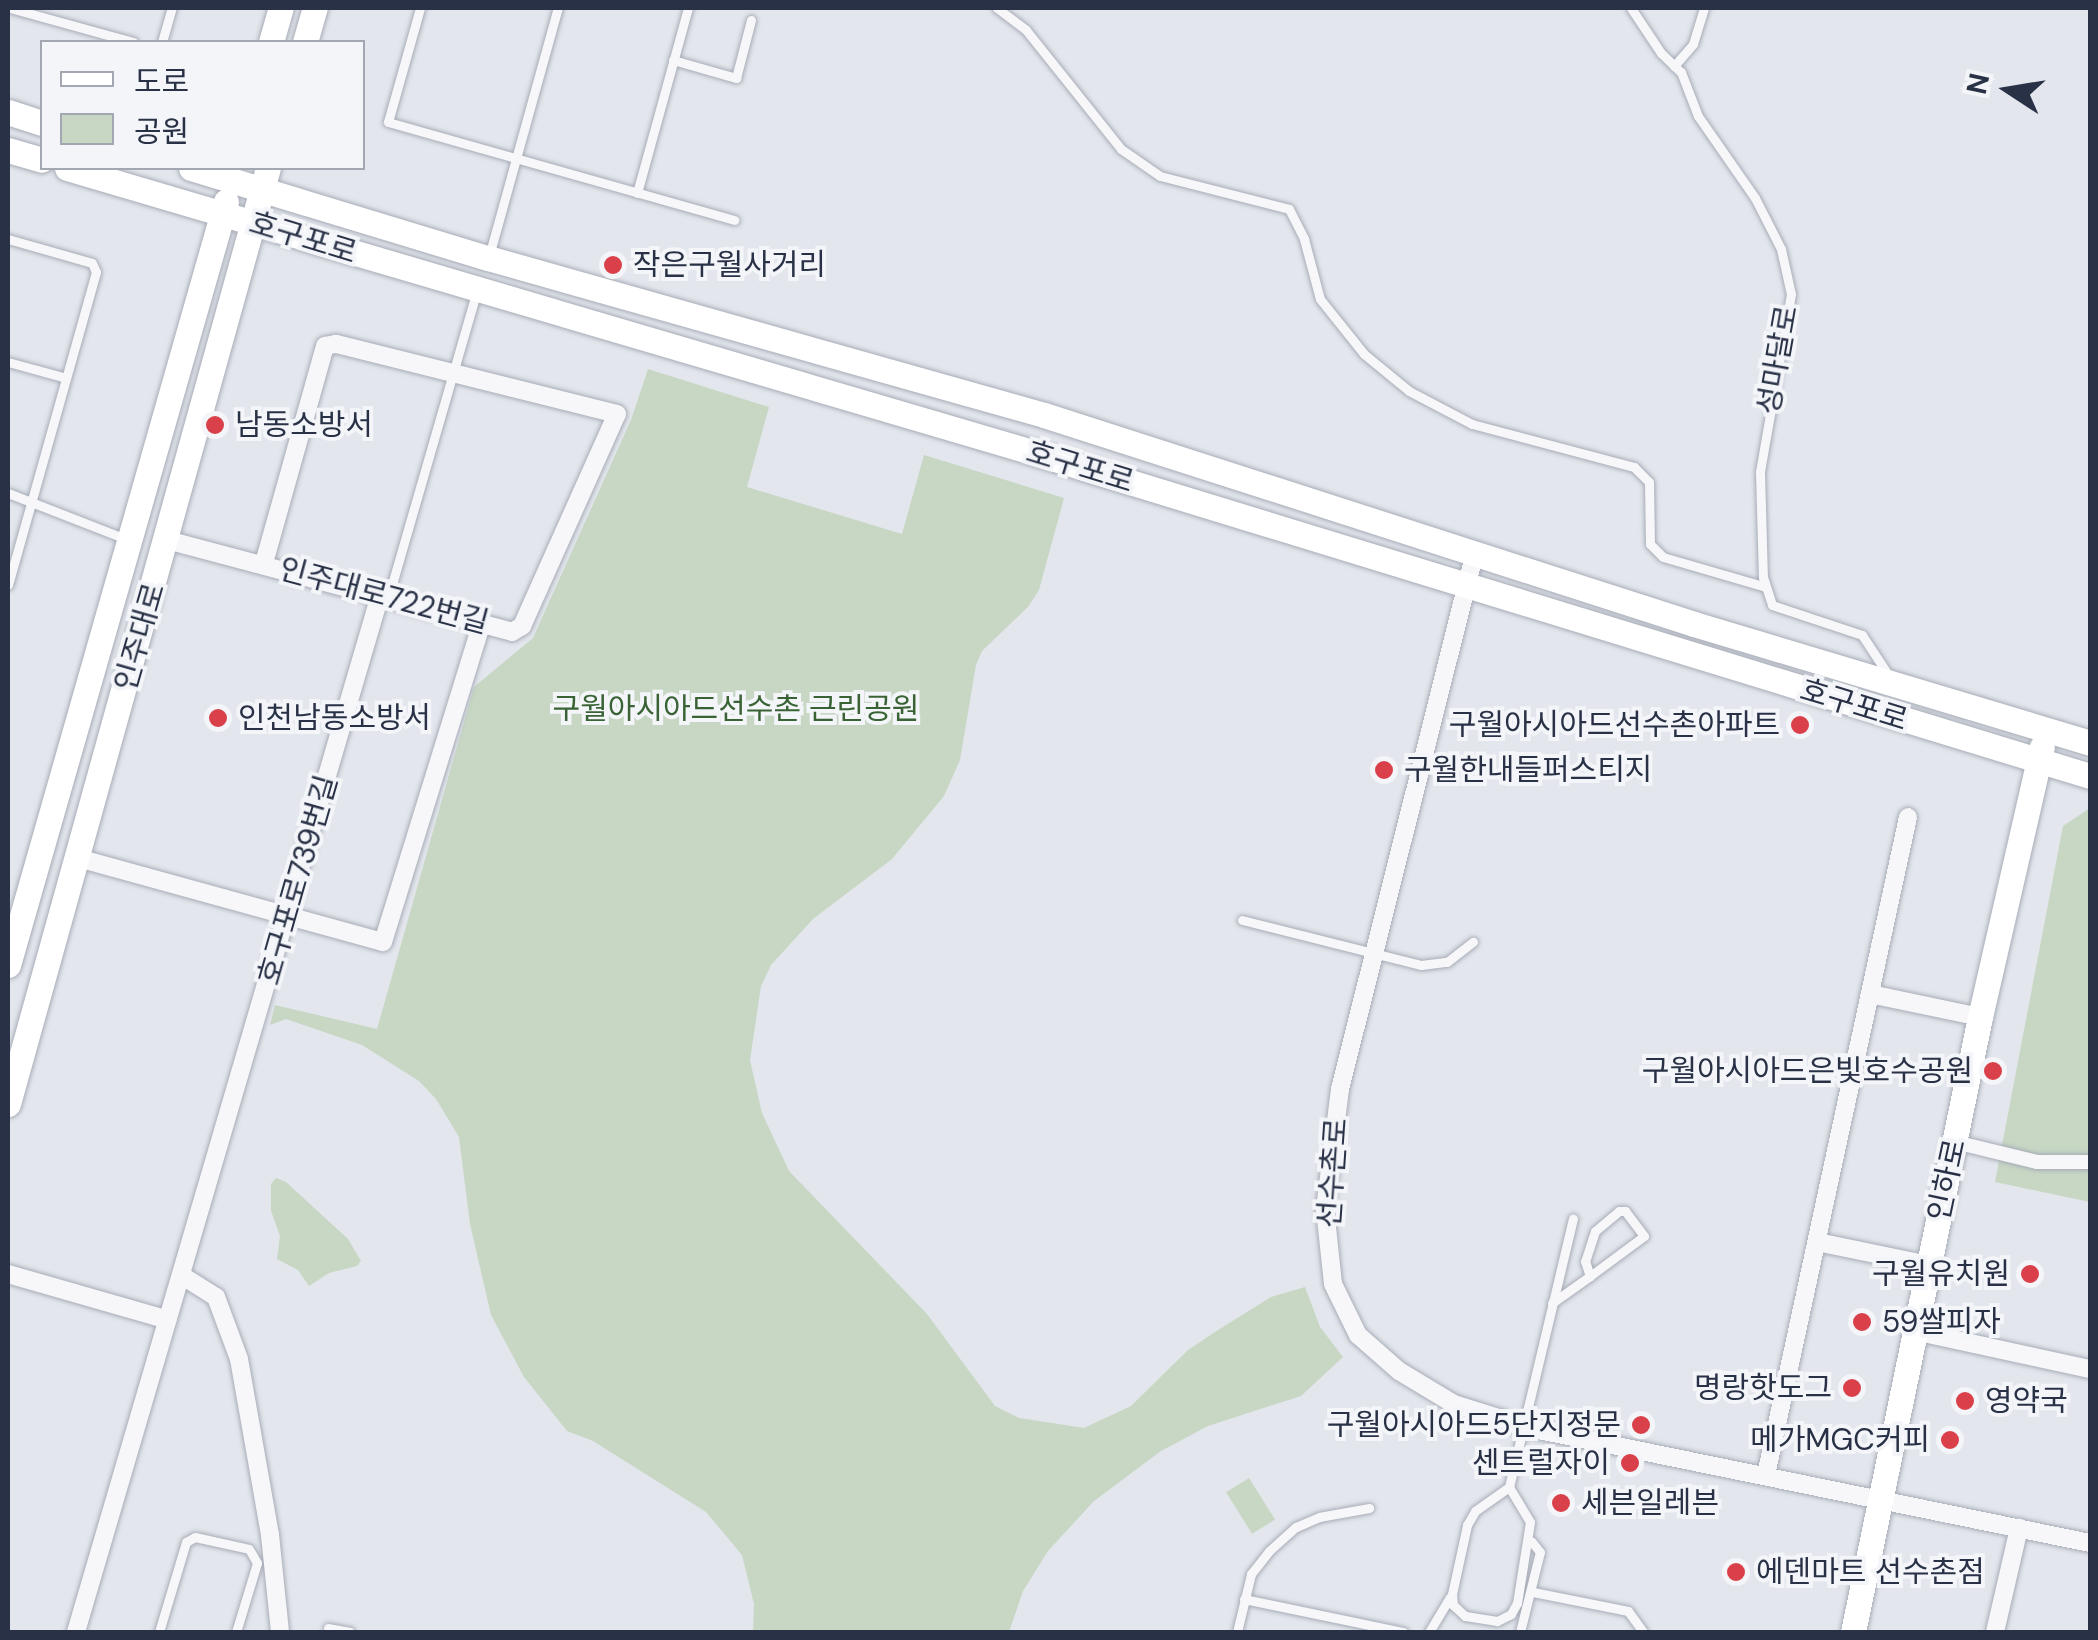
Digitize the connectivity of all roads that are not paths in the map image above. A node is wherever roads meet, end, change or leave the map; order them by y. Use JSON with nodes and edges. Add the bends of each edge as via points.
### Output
{"nodes":[{"id":1,"x":10,"y":8,"type":"edge"},
{"id":2,"x":172,"y":8,"type":"edge"},
{"id":3,"x":281,"y":8,"type":"edge"},
{"id":4,"x":315,"y":8,"type":"edge"},
{"id":5,"x":420,"y":8,"type":"edge"},
{"id":6,"x":558,"y":8,"type":"edge"},
{"id":7,"x":688,"y":8,"type":"edge"},
{"id":8,"x":998,"y":8,"type":"edge"},
{"id":9,"x":1631,"y":8,"type":"edge"},
{"id":10,"x":1704,"y":8,"type":"edge"},
{"id":11,"x":751,"y":20,"type":"dead end"},
{"id":12,"x":126,"y":40,"type":"edge"},
{"id":13,"x":163,"y":40,"type":"edge"},
{"id":14,"x":272,"y":40,"type":"edge"},
{"id":15,"x":306,"y":40,"type":"edge"},
{"id":16,"x":673,"y":60,"type":"junction"},
{"id":17,"x":1674,"y":66,"type":"junction"},
{"id":18,"x":8,"y":112,"type":"edge"},
{"id":19,"x":40,"y":122,"type":"edge"},
{"id":20,"x":8,"y":150,"type":"edge"},
{"id":21,"x":513,"y":158,"type":"junction"},
{"id":22,"x":40,"y":159,"type":"edge"},
{"id":23,"x":74,"y":170,"type":"edge"},
{"id":24,"x":206,"y":170,"type":"edge"},
{"id":25,"x":233,"y":174,"type":"edge"},
{"id":26,"x":265,"y":178,"type":"edge"},
{"id":27,"x":637,"y":193,"type":"junction"},
{"id":28,"x":222,"y":214,"type":"junction"},
{"id":29,"x":734,"y":220,"type":"dead end"},
{"id":30,"x":252,"y":223,"type":"junction"},
{"id":31,"x":8,"y":239,"type":"edge"},
{"id":32,"x":488,"y":258,"type":"junction"},
{"id":33,"x":478,"y":290,"type":"junction"},
{"id":34,"x":8,"y":362,"type":"edge"},
{"id":35,"x":454,"y":373,"type":"junction"},
{"id":36,"x":66,"y":378,"type":"junction"},
{"id":37,"x":8,"y":493,"type":"edge"},
{"id":38,"x":32,"y":499,"type":"junction"},
{"id":39,"x":167,"y":540,"type":"junction"},
{"id":40,"x":131,"y":541,"type":"junction"},
{"id":41,"x":1475,"y":552,"type":"junction"},
{"id":42,"x":264,"y":563,"type":"junction"},
{"id":43,"x":8,"y":585,"type":"edge"},
{"id":44,"x":1466,"y":586,"type":"junction"},
{"id":45,"x":1766,"y":587,"type":"junction"},
{"id":46,"x":380,"y":595,"type":"junction"},
{"id":47,"x":482,"y":623,"type":"junction"},
{"id":48,"x":1893,"y":683,"type":"junction"},
{"id":49,"x":2046,"y":730,"type":"junction"},
{"id":50,"x":2090,"y":743,"type":"edge"},
{"id":51,"x":2038,"y":760,"type":"junction"},
{"id":52,"x":2090,"y":776,"type":"edge"},
{"id":53,"x":1908,"y":817,"type":"dead end"},
{"id":54,"x":78,"y":858,"type":"junction"},
{"id":55,"x":286,"y":916,"type":"junction"},
{"id":56,"x":1242,"y":920,"type":"dead end"},
{"id":57,"x":1473,"y":942,"type":"dead end"},
{"id":58,"x":1374,"y":954,"type":"junction"},
{"id":59,"x":8,"y":964,"type":"edge"},
{"id":60,"x":1870,"y":994,"type":"junction"},
{"id":61,"x":1980,"y":1017,"type":"junction"},
{"id":62,"x":8,"y":1104,"type":"edge"},
{"id":63,"x":1954,"y":1142,"type":"junction"},
{"id":64,"x":2090,"y":1162,"type":"edge"},
{"id":65,"x":1573,"y":1218,"type":"dead end"},
{"id":66,"x":1817,"y":1242,"type":"junction"},
{"id":67,"x":1929,"y":1265,"type":"junction"},
{"id":68,"x":8,"y":1274,"type":"edge"},
{"id":69,"x":181,"y":1275,"type":"junction"},
{"id":70,"x":1590,"y":1276,"type":"junction"},
{"id":71,"x":1552,"y":1304,"type":"junction"},
{"id":72,"x":168,"y":1320,"type":"junction"},
{"id":73,"x":1916,"y":1331,"type":"junction"},
{"id":74,"x":2090,"y":1369,"type":"edge"},
{"id":75,"x":1522,"y":1425,"type":"junction"},
{"id":76,"x":1766,"y":1475,"type":"junction"},
{"id":77,"x":1509,"y":1486,"type":"junction"},
{"id":78,"x":1880,"y":1498,"type":"junction"},
{"id":79,"x":1369,"y":1508,"type":"dead end"},
{"id":80,"x":2019,"y":1528,"type":"junction"},
{"id":81,"x":1531,"y":1540,"type":"junction"},
{"id":82,"x":2090,"y":1542,"type":"edge"},
{"id":83,"x":1533,"y":1592,"type":"junction"},
{"id":84,"x":1452,"y":1594,"type":"junction"},
{"id":85,"x":1244,"y":1598,"type":"junction"},
{"id":86,"x":328,"y":1628,"type":"dead end"},
{"id":87,"x":76,"y":1632,"type":"edge"},
{"id":88,"x":159,"y":1632,"type":"edge"},
{"id":89,"x":236,"y":1632,"type":"edge"},
{"id":90,"x":280,"y":1632,"type":"edge"},
{"id":91,"x":350,"y":1632,"type":"edge"},
{"id":92,"x":1237,"y":1632,"type":"edge"},
{"id":93,"x":1404,"y":1632,"type":"edge"},
{"id":94,"x":1429,"y":1632,"type":"edge"},
{"id":95,"x":1520,"y":1632,"type":"edge"},
{"id":96,"x":1643,"y":1632,"type":"edge"},
{"id":97,"x":1853,"y":1632,"type":"edge"},
{"id":98,"x":1995,"y":1632,"type":"edge"}],
"edges":[{"from":1,"to":12,"type":"lane"},
{"from":2,"to":13,"type":"lane"},
{"from":3,"to":14,"type":"main road"},
{"from":4,"to":15,"type":"main road"},
{"from":5,"to":21,"type":"lane","via":[[388,122]]},
{"from":6,"to":21,"type":"lane"},
{"from":7,"to":16,"type":"lane"},
{"from":8,"to":45,"type":"lane","via":[[1026,30],[1121,149],[1160,176],[1289,209],[1320,299],[1364,354],[1409,391],[1472,424],[1634,466],[1648,482],[1650,544],[1663,557]]},
{"from":9,"to":17,"type":"lane","name":"성마달로"},
{"from":10,"to":17,"type":"lane","via":[[1693,44]]},
{"from":11,"to":16,"type":"lane","via":[[736,78]]},
{"from":16,"to":27,"type":"lane"},
{"from":17,"to":45,"type":"lane","name":"성마달로","via":[[1698,116],[1764,214],[1781,248],[1791,294],[1760,472]]},
{"from":18,"to":19,"type":"main road"},
{"from":20,"to":22,"type":"main road"},
{"from":21,"to":27,"type":"lane"},
{"from":21,"to":32,"type":"lane"},
{"from":23,"to":28,"type":"main road","name":"호구포로"},
{"from":24,"to":25,"type":"main road","name":"호구포로"},
{"from":25,"to":26,"type":"main road","name":"호구포로"},
{"from":25,"to":28,"type":"main road","name":"인주대로"},
{"from":26,"to":30,"type":"main road","name":"인주대로"},
{"from":26,"to":32,"type":"main road","name":"호구포로"},
{"from":27,"to":29,"type":"lane"},
{"from":28,"to":30,"type":"main road","name":"호구포로"},
{"from":28,"to":40,"type":"main road","name":"인주대로"},
{"from":30,"to":33,"type":"main road","name":"호구포로"},
{"from":30,"to":39,"type":"main road","name":"인주대로"},
{"from":31,"to":36,"type":"lane","via":[[92,263],[96,272]]},
{"from":32,"to":41,"type":"main road","name":"호구포로","via":[[1044,416]]},
{"from":33,"to":35,"type":"lane","name":"호구포로739번길"},
{"from":33,"to":44,"type":"main road","name":"호구포로"},
{"from":34,"to":36,"type":"lane"},
{"from":35,"to":42,"type":"street","name":"인주대로722번길","via":[[325,346]]},
{"from":35,"to":46,"type":"lane","name":"호구포로739번길","via":[[393,580]]},
{"from":35,"to":47,"type":"street","name":"인주대로722번길","via":[[617,414],[522,626],[512,632]]},
{"from":36,"to":38,"type":"lane"},
{"from":37,"to":38,"type":"lane"},
{"from":38,"to":40,"type":"lane"},
{"from":38,"to":43,"type":"lane"},
{"from":39,"to":42,"type":"street","name":"인주대로722번길"},
{"from":39,"to":54,"type":"main road","name":"인주대로"},
{"from":40,"to":59,"type":"main road","name":"인주대로"},
{"from":41,"to":44,"type":"street","name":"선수촌로"},
{"from":41,"to":48,"type":"main road","name":"호구포로"},
{"from":42,"to":46,"type":"street","name":"인주대로722번길"},
{"from":44,"to":51,"type":"main road","name":"호구포로"},
{"from":44,"to":58,"type":"street","name":"선수촌로"},
{"from":45,"to":48,"type":"lane","via":[[1772,605],[1862,635]]},
{"from":46,"to":47,"type":"street","name":"인주대로722번길"},
{"from":46,"to":55,"type":"street","name":"호구포로739번길"},
{"from":47,"to":55,"type":"street","via":[[383,942]]},
{"from":48,"to":49,"type":"main road","name":"호구포로"},
{"from":49,"to":50,"type":"main road","name":"호구포로"},
{"from":49,"to":51,"type":"main road","name":"인하로"},
{"from":51,"to":52,"type":"main road","name":"호구포로"},
{"from":51,"to":61,"type":"main road","name":"인하로"},
{"from":53,"to":60,"type":"street"},
{"from":54,"to":55,"type":"street"},
{"from":54,"to":62,"type":"main road","name":"인주대로"},
{"from":55,"to":69,"type":"street","name":"호구포로739번길"},
{"from":56,"to":58,"type":"lane"},
{"from":57,"to":58,"type":"lane","via":[[1432,965]]},
{"from":58,"to":75,"type":"street","name":"선수촌로","via":[[1340,1089],[1324,1209],[1333,1284],[1358,1335],[1399,1370],[1454,1404]]},
{"from":60,"to":61,"type":"street"},
{"from":60,"to":66,"type":"street"},
{"from":61,"to":63,"type":"main road","name":"인하로"},
{"from":63,"to":64,"type":"street","via":[[2037,1162]]},
{"from":63,"to":67,"type":"main road","name":"인하로"},
{"from":65,"to":71,"type":"lane"},
{"from":66,"to":67,"type":"street"},
{"from":66,"to":76,"type":"street"},
{"from":67,"to":73,"type":"main road","name":"인하로"},
{"from":68,"to":72,"type":"street"},
{"from":69,"to":72,"type":"street","name":"호구포로739번길"},
{"from":69,"to":90,"type":"street","via":[[216,1297],[239,1359]]},
{"from":70,"to":70,"type":"lane","via":[[1644,1236],[1625,1211],[1595,1231],[1586,1261]]},
{"from":70,"to":71,"type":"lane"},
{"from":71,"to":75,"type":"lane"},
{"from":72,"to":87,"type":"street","name":"호구포로739번길"},
{"from":73,"to":74,"type":"street"},
{"from":73,"to":78,"type":"main road","name":"인하로"},
{"from":75,"to":76,"type":"street","name":"선수촌로"},
{"from":75,"to":77,"type":"lane"},
{"from":76,"to":78,"type":"street","name":"선수촌로"},
{"from":77,"to":81,"type":"lane","via":[[1530,1522]]},
{"from":77,"to":84,"type":"lane","via":[[1466,1525]]},
{"from":78,"to":80,"type":"street","name":"선수촌로"},
{"from":78,"to":97,"type":"main road","name":"인하로"},
{"from":79,"to":85,"type":"lane","via":[[1296,1528],[1268,1550]]},
{"from":80,"to":82,"type":"street","name":"선수촌로"},
{"from":80,"to":98,"type":"street"},
{"from":81,"to":83,"type":"lane","via":[[1540,1552]]},
{"from":81,"to":84,"type":"lane","via":[[1511,1614],[1497,1621],[1465,1616]]},
{"from":83,"to":95,"type":"lane"},
{"from":83,"to":96,"type":"lane","via":[[1628,1612]]},
{"from":84,"to":94,"type":"lane"},
{"from":85,"to":92,"type":"lane"},
{"from":85,"to":93,"type":"lane"},
{"from":86,"to":91,"type":"lane"},
{"from":88,"to":89,"type":"lane","via":[[186,1542],[195,1538],[249,1549],[256,1563]]}]}
